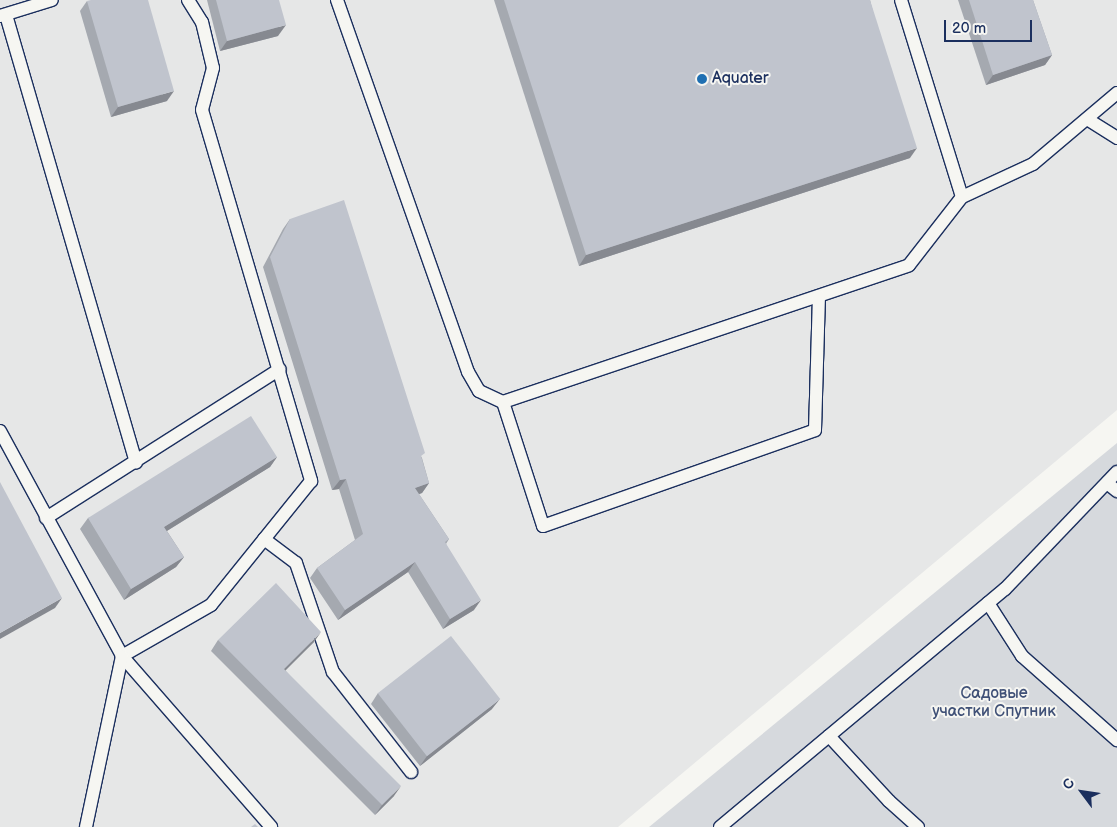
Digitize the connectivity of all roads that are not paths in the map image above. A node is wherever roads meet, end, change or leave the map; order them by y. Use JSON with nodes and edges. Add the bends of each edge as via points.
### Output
{"nodes":[{"id":1,"x":52,"y":0,"type":"edge"},
{"id":2,"x":188,"y":0,"type":"edge"},
{"id":3,"x":337,"y":0,"type":"edge"},
{"id":4,"x":901,"y":0,"type":"edge"},
{"id":5,"x":3,"y":16,"type":"edge"},
{"id":6,"x":1117,"y":93,"type":"edge"},
{"id":7,"x":1087,"y":119,"type":"junction"},
{"id":8,"x":1117,"y":138,"type":"edge"},
{"id":9,"x":962,"y":197,"type":"junction"},
{"id":10,"x":819,"y":296,"type":"junction"},
{"id":11,"x":280,"y":369,"type":"junction"},
{"id":12,"x":503,"y":402,"type":"junction"},
{"id":13,"x":0,"y":432,"type":"edge"},
{"id":14,"x":136,"y":463,"type":"junction"},
{"id":15,"x":1117,"y":472,"type":"edge"},
{"id":16,"x":1112,"y":487,"type":"edge"},
{"id":17,"x":46,"y":518,"type":"junction"},
{"id":18,"x":264,"y":539,"type":"junction"},
{"id":19,"x":988,"y":603,"type":"junction"},
{"id":20,"x":122,"y":656,"type":"junction"},
{"id":21,"x":829,"y":736,"type":"junction"},
{"id":22,"x":1117,"y":740,"type":"edge"},
{"id":23,"x":411,"y":772,"type":"dead end"},
{"id":24,"x":86,"y":827,"type":"edge"},
{"id":25,"x":271,"y":827,"type":"edge"},
{"id":26,"x":720,"y":827,"type":"edge"},
{"id":27,"x":918,"y":827,"type":"edge"}],
"edges":[{"from":1,"to":5,"type":"lane"},
{"from":2,"to":11,"type":"lane","via":[[202,22],[213,68],[202,110]]},
{"from":3,"to":12,"type":"lane","via":[[468,372],[478,391]]},
{"from":4,"to":9,"type":"lane"},
{"from":5,"to":14,"type":"lane"},
{"from":6,"to":7,"type":"lane"},
{"from":7,"to":8,"type":"lane"},
{"from":7,"to":9,"type":"lane","via":[[1033,164]]},
{"from":9,"to":10,"type":"lane","via":[[909,265]]},
{"from":10,"to":12,"type":"lane"},
{"from":10,"to":12,"type":"lane","via":[[815,430],[543,526]]},
{"from":11,"to":14,"type":"lane"},
{"from":11,"to":18,"type":"lane","via":[[311,481]]},
{"from":13,"to":17,"type":"lane"},
{"from":14,"to":17,"type":"lane"},
{"from":15,"to":16,"type":"lane"},
{"from":16,"to":19,"type":"lane"},
{"from":17,"to":20,"type":"lane"},
{"from":18,"to":20,"type":"lane","via":[[211,605]]},
{"from":18,"to":23,"type":"lane","via":[[296,562],[333,672]]},
{"from":19,"to":21,"type":"lane"},
{"from":19,"to":22,"type":"lane","via":[[1022,656]]},
{"from":20,"to":24,"type":"lane"},
{"from":20,"to":25,"type":"lane"},
{"from":21,"to":26,"type":"lane"},
{"from":21,"to":27,"type":"lane","via":[[888,801]]}]}
